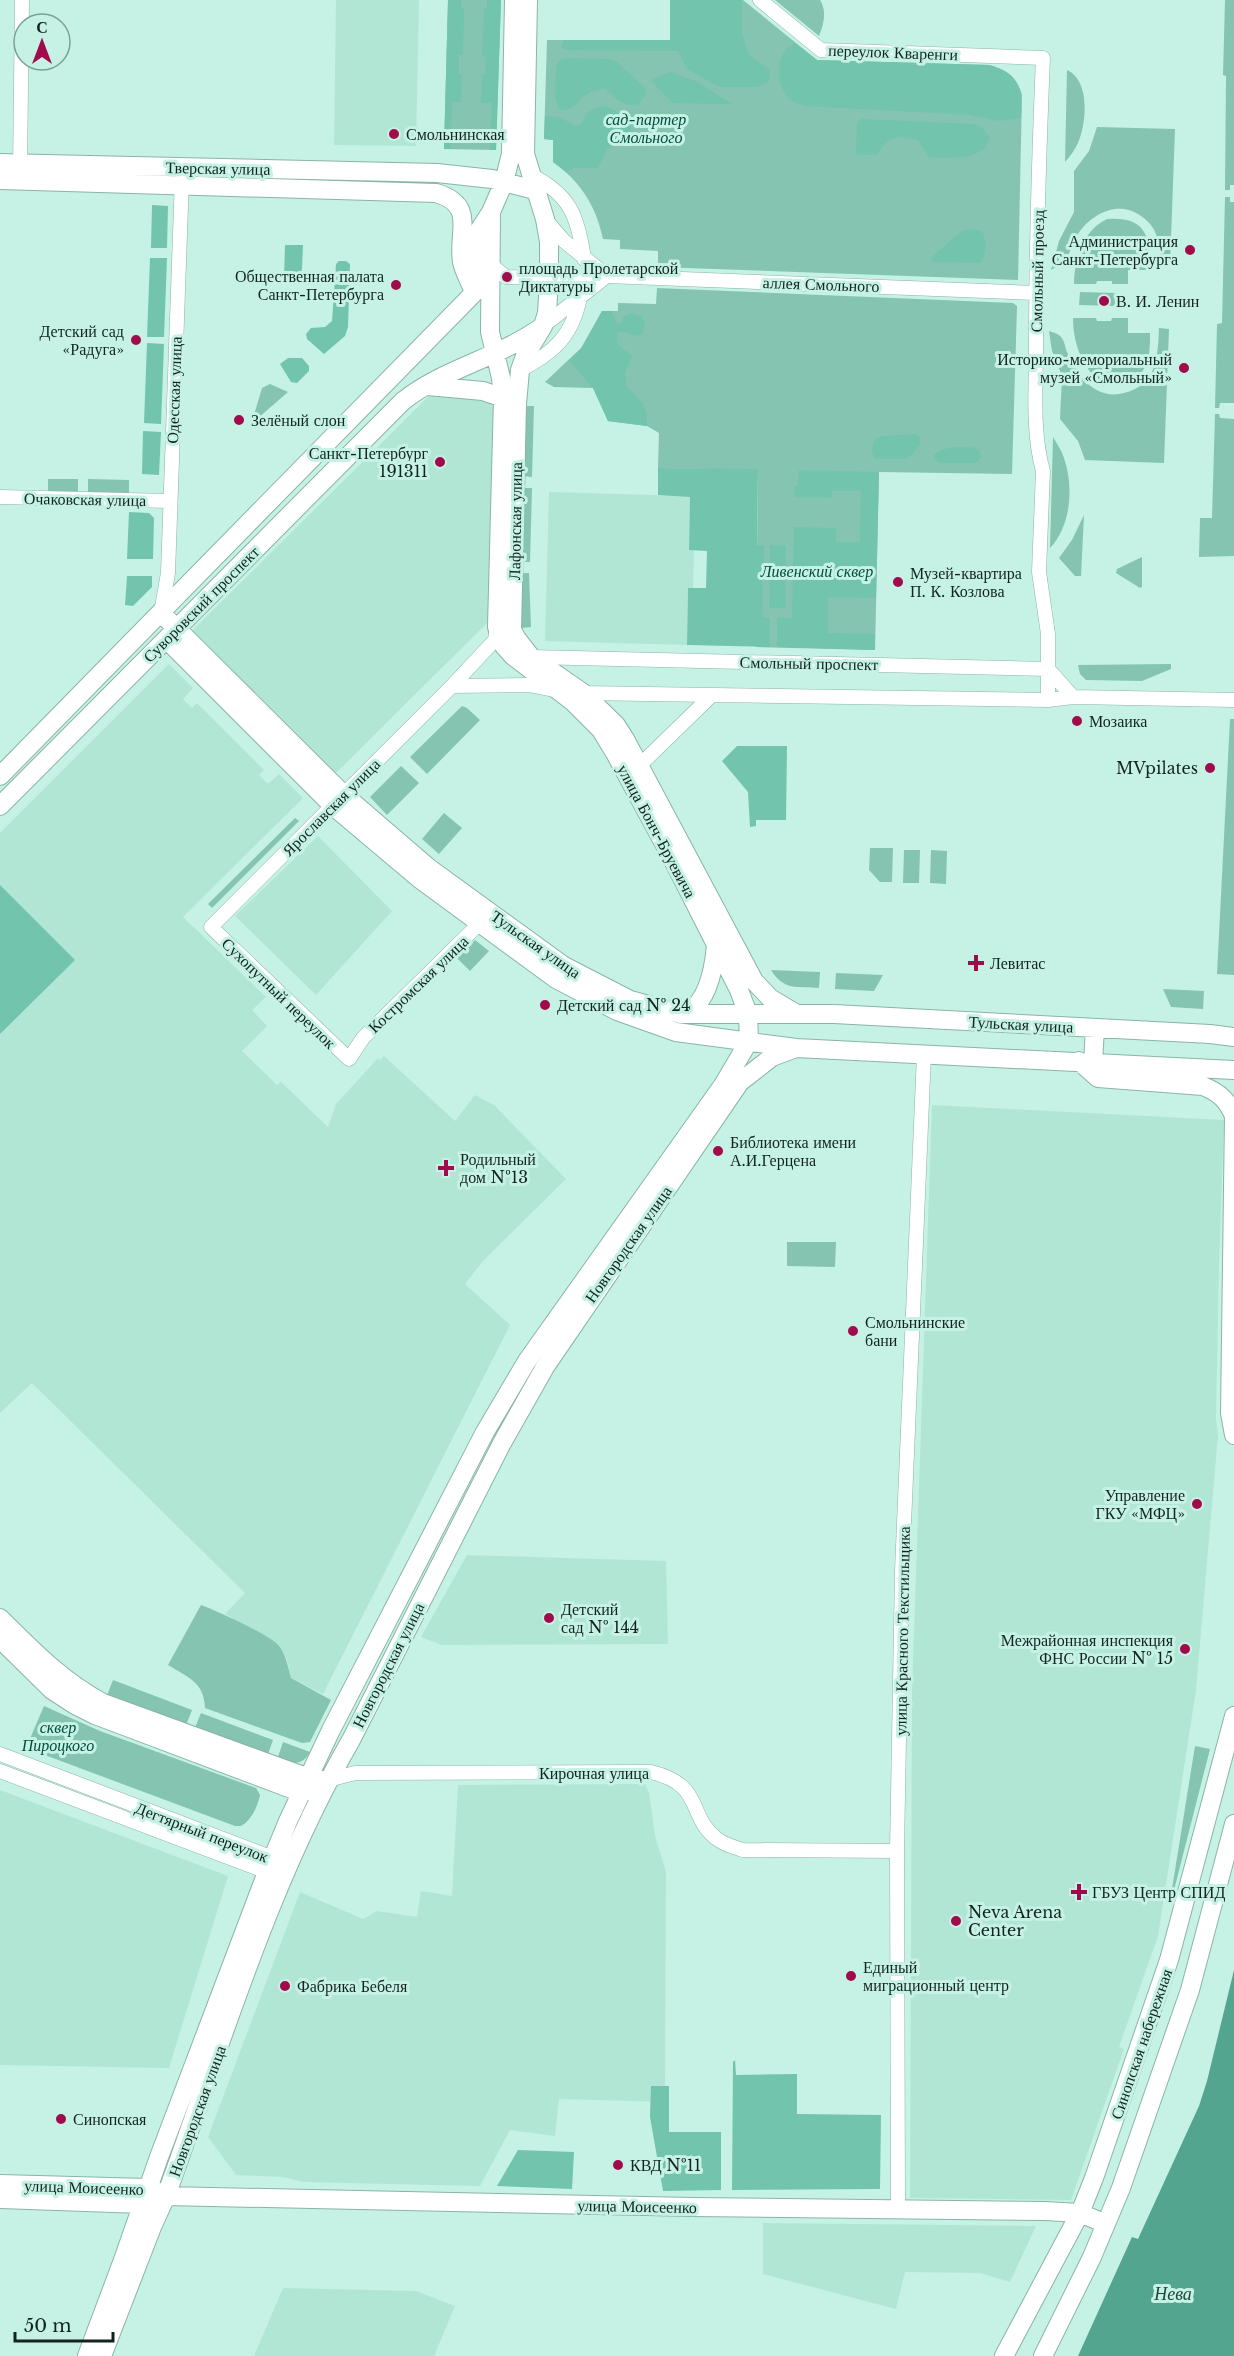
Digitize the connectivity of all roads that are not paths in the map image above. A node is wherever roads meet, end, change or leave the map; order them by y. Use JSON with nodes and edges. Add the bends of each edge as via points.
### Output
{"nodes":[{"id":1,"x":22,"y":0,"type":"edge"},
{"id":2,"x":514,"y":0,"type":"edge"},
{"id":3,"x":528,"y":0,"type":"edge"},
{"id":4,"x":760,"y":0,"type":"edge"},
{"id":5,"x":1042,"y":58,"type":"joint"},
{"id":6,"x":0,"y":163,"type":"edge"},
{"id":7,"x":20,"y":172,"type":"junction"},
{"id":8,"x":506,"y":175,"type":"junction"},
{"id":9,"x":182,"y":176,"type":"junction"},
{"id":10,"x":0,"y":180,"type":"edge"},
{"id":11,"x":532,"y":182,"type":"junction"},
{"id":12,"x":491,"y":212,"type":"junction"},
{"id":13,"x":545,"y":219,"type":"junction"},
{"id":14,"x":584,"y":259,"type":"junction"},
{"id":15,"x":490,"y":264,"type":"junction"},
{"id":16,"x":607,"y":276,"type":"junction"},
{"id":17,"x":549,"y":280,"type":"junction"},
{"id":18,"x":474,"y":293,"type":"junction"},
{"id":19,"x":1035,"y":293,"type":"junction"},
{"id":20,"x":580,"y":297,"type":"junction"},
{"id":21,"x":543,"y":326,"type":"junction"},
{"id":22,"x":490,"y":332,"type":"junction"},
{"id":23,"x":496,"y":354,"type":"junction"},
{"id":24,"x":520,"y":374,"type":"junction"},
{"id":25,"x":423,"y":385,"type":"junction"},
{"id":26,"x":503,"y":398,"type":"junction"},
{"id":27,"x":0,"y":498,"type":"edge"},
{"id":28,"x":170,"y":501,"type":"junction"},
{"id":29,"x":161,"y":613,"type":"junction"},
{"id":30,"x":497,"y":627,"type":"junction"},
{"id":31,"x":171,"y":634,"type":"junction"},
{"id":32,"x":513,"y":656,"type":"joint"},
{"id":33,"x":531,"y":657,"type":"junction"},
{"id":34,"x":1048,"y":669,"type":"junction"},
{"id":35,"x":452,"y":686,"type":"junction"},
{"id":36,"x":556,"y":691,"type":"junction"},
{"id":37,"x":583,"y":693,"type":"junction"},
{"id":38,"x":712,"y":695,"type":"junction"},
{"id":39,"x":1073,"y":697,"type":"junction"},
{"id":40,"x":1048,"y":700,"type":"junction"},
{"id":41,"x":1234,"y":700,"type":"edge"},
{"id":42,"x":640,"y":765,"type":"junction"},
{"id":43,"x":0,"y":776,"type":"edge"},
{"id":44,"x":338,"y":800,"type":"junction"},
{"id":45,"x":0,"y":806,"type":"edge"},
{"id":46,"x":485,"y":918,"type":"junction"},
{"id":47,"x":211,"y":927,"type":"joint"},
{"id":48,"x":716,"y":945,"type":"junction"},
{"id":49,"x":687,"y":1013,"type":"junction"},
{"id":50,"x":748,"y":1014,"type":"junction"},
{"id":51,"x":797,"y":1014,"type":"junction"},
{"id":52,"x":1234,"y":1021,"type":"edge"},
{"id":53,"x":1095,"y":1028,"type":"junction"},
{"id":54,"x":1209,"y":1034,"type":"junction"},
{"id":55,"x":1234,"y":1037,"type":"edge"},
{"id":56,"x":749,"y":1041,"type":"junction"},
{"id":57,"x":796,"y":1048,"type":"junction"},
{"id":58,"x":924,"y":1054,"type":"junction"},
{"id":59,"x":348,"y":1059,"type":"joint"},
{"id":60,"x":1086,"y":1062,"type":"junction"},
{"id":61,"x":1234,"y":1070,"type":"edge"},
{"id":62,"x":1234,"y":1116,"type":"edge"},
{"id":63,"x":1232,"y":1395,"type":"edge"},
{"id":64,"x":1234,"y":1435,"type":"edge"},
{"id":65,"x":0,"y":1618,"type":"edge"},
{"id":66,"x":0,"y":1639,"type":"edge"},
{"id":67,"x":1234,"y":1716,"type":"edge"},
{"id":68,"x":0,"y":1754,"type":"edge"},
{"id":69,"x":0,"y":1771,"type":"edge"},
{"id":70,"x":328,"y":1779,"type":"junction"},
{"id":71,"x":305,"y":1785,"type":"junction"},
{"id":72,"x":1234,"y":1824,"type":"edge"},
{"id":73,"x":897,"y":1851,"type":"junction"},
{"id":74,"x":275,"y":1867,"type":"junction"},
{"id":75,"x":0,"y":2184,"type":"edge"},
{"id":76,"x":145,"y":2196,"type":"junction"},
{"id":77,"x":166,"y":2196,"type":"junction"},
{"id":78,"x":0,"y":2199,"type":"edge"},
{"id":79,"x":898,"y":2209,"type":"junction"},
{"id":80,"x":1080,"y":2213,"type":"junction"},
{"id":81,"x":1106,"y":2224,"type":"junction"},
{"id":82,"x":87,"y":2356,"type":"edge"},
{"id":83,"x":102,"y":2356,"type":"edge"},
{"id":84,"x":1004,"y":2356,"type":"edge"},
{"id":85,"x":1043,"y":2356,"type":"edge"}],
"edges":[{"from":1,"to":7,"type":"street"},
{"from":2,"to":8,"type":"street","via":[[512,154]]},
{"from":3,"to":11,"type":"street","via":[[525,154]]},
{"from":4,"to":5,"type":"street","name":"переулок Кваренги","via":[[821,50]]},
{"from":5,"to":19,"type":"street","name":"Смольный проезд"},
{"from":6,"to":7,"type":"street","name":"Тверская улица"},
{"from":7,"to":9,"type":"street","name":"Тверская улица"},
{"from":7,"to":10,"type":"street","name":"Тверская улица"},
{"from":8,"to":9,"type":"street","name":"Тверская улица"},
{"from":8,"to":11,"type":"street"},
{"from":8,"to":12,"type":"street"},
{"from":9,"to":18,"type":"street","name":"Тверская улица","via":[[449,197],[459,206],[463,220],[462,263]]},
{"from":9,"to":28,"type":"street","name":"Одесская улица"},
{"from":11,"to":13,"type":"street"},
{"from":11,"to":14,"type":"street","via":[[552,187],[565,198],[581,233]]},
{"from":12,"to":15,"type":"street"},
{"from":12,"to":18,"type":"street","via":[[476,244]]},
{"from":13,"to":14,"type":"street"},
{"from":13,"to":17,"type":"street"},
{"from":14,"to":16,"type":"street"},
{"from":15,"to":17,"type":"street","via":[[506,277]]},
{"from":15,"to":22,"type":"street"},
{"from":16,"to":17,"type":"street"},
{"from":16,"to":19,"type":"street","name":"аллея Смольного"},
{"from":16,"to":20,"type":"street"},
{"from":17,"to":21,"type":"street"},
{"from":18,"to":22,"type":"street","via":[[478,313]]},
{"from":18,"to":29,"type":"street","name":"Суворовский проспект"},
{"from":19,"to":34,"type":"street","name":"Смольный проезд","via":[[1036,412],[1038,456],[1043,471],[1040,572]]},
{"from":20,"to":21,"type":"street"},
{"from":20,"to":24,"type":"street","via":[[563,339]]},
{"from":21,"to":23,"type":"street"},
{"from":21,"to":24,"type":"street","via":[[525,356]]},
{"from":22,"to":23,"type":"street"},
{"from":23,"to":25,"type":"street"},
{"from":23,"to":26,"type":"street"},
{"from":24,"to":33,"type":"street","name":"Лафонская улица","via":[[512,630]]},
{"from":25,"to":26,"type":"street","via":[[483,391]]},
{"from":25,"to":31,"type":"street","name":"Суворовский проспект"},
{"from":26,"to":30,"type":"street","name":"Лафонская улица"},
{"from":27,"to":28,"type":"street","name":"Очаковская улица"},
{"from":28,"to":29,"type":"street","name":"Одесская улица","via":[[168,573]]},
{"from":29,"to":31,"type":"street","name":"Тульская улица"},
{"from":29,"to":43,"type":"street","name":"Суворовский проспект"},
{"from":30,"to":32,"type":"street","name":"Лафонская улица","via":[[504,646]]},
{"from":30,"to":35,"type":"street","name":"Ярославская улица","via":[[495,640]]},
{"from":31,"to":44,"type":"street","name":"Тульская улица"},
{"from":31,"to":45,"type":"street","name":"Суворовский проспект"},
{"from":32,"to":36,"type":"street","name":"улица Бонч-Бруевича"},
{"from":33,"to":34,"type":"street","name":"Смольный проспект"},
{"from":33,"to":37,"type":"street","name":"улица Бонч-Бруевича"},
{"from":34,"to":39,"type":"street"},
{"from":34,"to":40,"type":"street","name":"Смольный проезд"},
{"from":35,"to":36,"type":"street","via":[[529,685]]},
{"from":35,"to":44,"type":"street","name":"Ярославская улица"},
{"from":36,"to":37,"type":"street","name":"Смольный проспект"},
{"from":36,"to":48,"type":"street","name":"улица Бонч-Бруевича","via":[[601,730]]},
{"from":37,"to":38,"type":"street","name":"Смольный проспект"},
{"from":37,"to":42,"type":"street","name":"улица Бонч-Бруевича","via":[[615,725]]},
{"from":38,"to":40,"type":"street","name":"Смольный проспект"},
{"from":38,"to":42,"type":"street"},
{"from":39,"to":40,"type":"street","name":"Смольный проспект"},
{"from":39,"to":41,"type":"street","name":"Смольный проспект"},
{"from":42,"to":51,"type":"street","name":"улица Бонч-Бруевича","via":[[754,981],[770,998]]},
{"from":44,"to":46,"type":"street","name":"Тульская улица","via":[[429,868]]},
{"from":44,"to":47,"type":"street","name":"Ярославская улица"},
{"from":46,"to":49,"type":"street","name":"Тульская улица","via":[[585,978],[630,1000]]},
{"from":46,"to":56,"type":"street","name":"Тульская улица","via":[[556,979],[617,1011],[675,1032]]},
{"from":46,"to":59,"type":"street","name":"Костромская улица","via":[[363,1038]]},
{"from":47,"to":59,"type":"street","name":"Сухопутный переулок"},
{"from":48,"to":49,"type":"street","via":[[704,994],[697,1008]]},
{"from":48,"to":50,"type":"street","name":"улица Бонч-Бруевича"},
{"from":49,"to":50,"type":"street","name":"Тульская улица"},
{"from":50,"to":51,"type":"street","name":"Тульская улица"},
{"from":50,"to":56,"type":"street","name":"улица Бонч-Бруевича"},
{"from":51,"to":53,"type":"street","name":"Тульская улица"},
{"from":52,"to":54,"type":"street"},
{"from":53,"to":54,"type":"street","name":"Тульская улица"},
{"from":53,"to":60,"type":"street"},
{"from":54,"to":55,"type":"street","name":"Тульская улица"},
{"from":56,"to":57,"type":"street","name":"Тульская улица"},
{"from":56,"to":71,"type":"street","name":"Новгородская улица","via":[[723,1085],[527,1361],[485,1432]]},
{"from":57,"to":58,"type":"street","name":"Тульская улица"},
{"from":57,"to":70,"type":"street","name":"Новгородская улица","via":[[772,1057],[740,1082],[545,1367]]},
{"from":58,"to":60,"type":"street","name":"Тульская улица"},
{"from":58,"to":73,"type":"street","name":"улица Красного Текстильщика","via":[[902,1571]]},
{"from":60,"to":61,"type":"street","name":"Тульская улица"},
{"from":60,"to":62,"type":"street","via":[[1098,1078],[1203,1086],[1228,1101]]},
{"from":62,"to":63,"type":"street"},
{"from":63,"to":64,"type":"street"},
{"from":65,"to":71,"type":"street","name":"Кирочная улица","via":[[82,1692]]},
{"from":66,"to":71,"type":"street","name":"Кирочная улица","via":[[52,1690],[75,1705],[126,1727]]},
{"from":67,"to":80,"type":"street","name":"Синопская набережная","via":[[1169,1960]]},
{"from":68,"to":74,"type":"street","name":"Дегтярный переулок"},
{"from":69,"to":74,"type":"street","name":"Дегтярный переулок"},
{"from":70,"to":71,"type":"street","name":"Кирочная улица"},
{"from":70,"to":73,"type":"street","name":"Кирочная улица","via":[[355,1773],[651,1772],[665,1775],[689,1792],[707,1828],[728,1846],[743,1850]]},
{"from":70,"to":74,"type":"street","name":"Новгородская улица"},
{"from":71,"to":74,"type":"street","name":"Новгородская улица"},
{"from":72,"to":81,"type":"street","name":"Синопская набережная","via":[[1190,1990]]},
{"from":73,"to":79,"type":"street","name":"улица Красного Текстильщика"},
{"from":74,"to":76,"type":"street","name":"Новгородская улица"},
{"from":74,"to":77,"type":"street","name":"Новгородская улица"},
{"from":75,"to":76,"type":"street","name":"улица Моисеенко"},
{"from":76,"to":77,"type":"street","name":"улица Моисеенко"},
{"from":76,"to":78,"type":"street","name":"улица Моисеенко"},
{"from":76,"to":82,"type":"street","name":"Новгородская улица"},
{"from":77,"to":79,"type":"street","name":"улица Моисеенко"},
{"from":77,"to":83,"type":"street","name":"Новгородская улица"},
{"from":79,"to":80,"type":"street","name":"улица Моисеенко"},
{"from":80,"to":81,"type":"street","name":"улица Моисеенко"},
{"from":80,"to":84,"type":"street","name":"Синопская набережная"},
{"from":81,"to":85,"type":"street","name":"Синопская набережная"}]}
